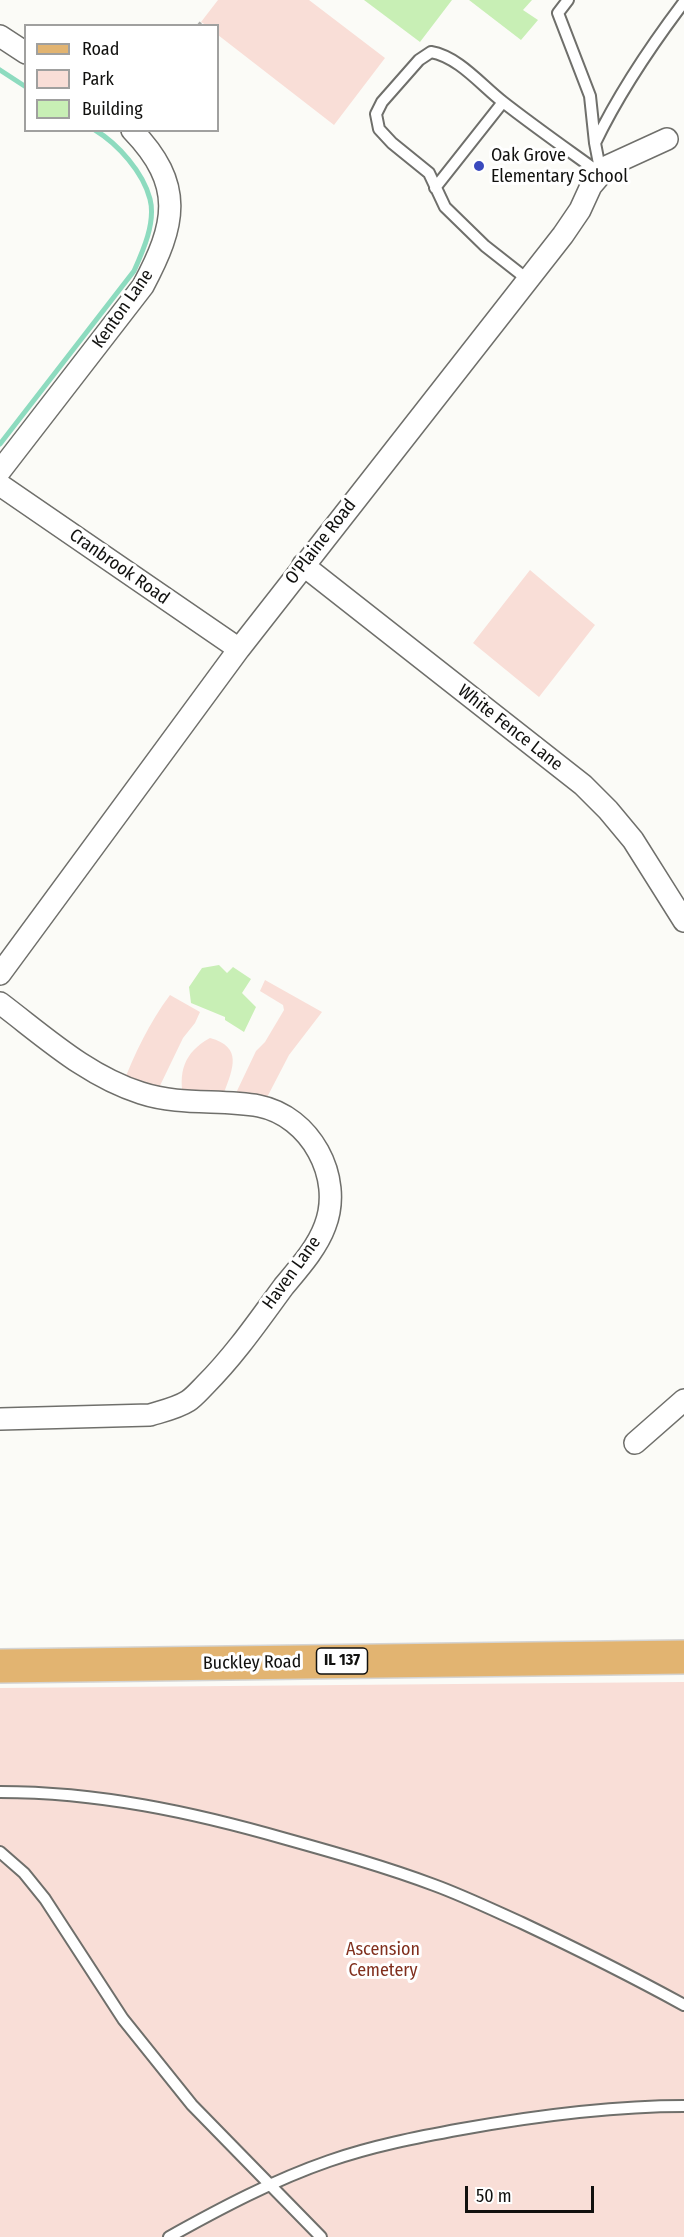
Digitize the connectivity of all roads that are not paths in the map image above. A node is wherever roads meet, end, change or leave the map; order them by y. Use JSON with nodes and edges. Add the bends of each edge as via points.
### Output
{"nodes":[{"id":1,"x":568,"y":0,"type":"edge"},
{"id":2,"x":684,"y":2,"type":"edge"},
{"id":3,"x":0,"y":36,"type":"edge"},
{"id":4,"x":24,"y":52,"type":"edge"},
{"id":5,"x":502,"y":102,"type":"junction"},
{"id":6,"x":134,"y":132,"type":"edge"},
{"id":7,"x":667,"y":139,"type":"dead end"},
{"id":8,"x":595,"y":143,"type":"junction"},
{"id":9,"x":601,"y":174,"type":"junction"},
{"id":10,"x":435,"y":188,"type":"junction"},
{"id":11,"x":527,"y":279,"type":"junction"},
{"id":12,"x":0,"y":471,"type":"edge"},
{"id":13,"x":0,"y":485,"type":"edge"},
{"id":14,"x":303,"y":565,"type":"junction"},
{"id":15,"x":239,"y":649,"type":"junction"},
{"id":16,"x":684,"y":921,"type":"edge"},
{"id":17,"x":0,"y":974,"type":"edge"},
{"id":18,"x":0,"y":1004,"type":"edge"},
{"id":19,"x":684,"y":1400,"type":"edge"},
{"id":20,"x":0,"y":1419,"type":"edge"},
{"id":21,"x":635,"y":1443,"type":"dead end"},
{"id":22,"x":684,"y":1657,"type":"edge"},
{"id":23,"x":0,"y":1666,"type":"edge"},
{"id":24,"x":0,"y":1792,"type":"edge"},
{"id":25,"x":0,"y":1852,"type":"edge"},
{"id":26,"x":684,"y":2005,"type":"edge"},
{"id":27,"x":684,"y":2106,"type":"edge"},
{"id":28,"x":269,"y":2186,"type":"junction"},
{"id":29,"x":169,"y":2237,"type":"edge"},
{"id":30,"x":321,"y":2237,"type":"edge"}],
"edges":[{"from":1,"to":8,"type":"lane","via":[[558,13],[590,96]]},
{"from":2,"to":8,"type":"lane","via":[[619,96]]},
{"from":3,"to":4,"type":"street"},
{"from":5,"to":9,"type":"lane"},
{"from":5,"to":10,"type":"lane"},
{"from":5,"to":10,"type":"lane","via":[[459,66],[430,52],[382,102],[376,114],[379,129],[429,173]]},
{"from":6,"to":12,"type":"street","name":"Kenton Lane","via":[[162,169],[170,198],[168,231],[158,259],[143,286]]},
{"from":7,"to":9,"type":"street","name":"O'Plaine Road","via":[[608,166]]},
{"from":8,"to":9,"type":"lane"},
{"from":9,"to":11,"type":"street","name":"O'Plaine Road","via":[[563,235]]},
{"from":10,"to":11,"type":"lane","via":[[445,207]]},
{"from":11,"to":14,"type":"street","name":"O'Plaine Road"},
{"from":13,"to":15,"type":"street","name":"Cranbrook Road"},
{"from":14,"to":15,"type":"street","name":"O'Plaine Road"},
{"from":14,"to":16,"type":"street","name":"White Fence Lane","via":[[583,785],[633,840]]},
{"from":15,"to":17,"type":"street","name":"O'Plaine Road"},
{"from":18,"to":20,"type":"street","name":"Haven Lane","via":[[83,1066],[142,1094],[192,1103],[260,1106],[278,1112],[318,1148],[325,1162],[330,1202],[326,1226],[313,1249],[221,1369],[189,1400],[150,1415]]},
{"from":19,"to":21,"type":"street"},
{"from":22,"to":23,"type":"main road","name":"Buckley Road","number":"IL 137"},
{"from":24,"to":26,"type":"lane","via":[[149,1805],[339,1854],[472,1900],[594,1957]]},
{"from":25,"to":28,"type":"lane","via":[[45,1899],[123,2019],[152,2056],[192,2105]]},
{"from":27,"to":28,"type":"lane","via":[[607,2109],[429,2135],[329,2161]]},
{"from":28,"to":29,"type":"lane"},
{"from":28,"to":30,"type":"lane"}]}
